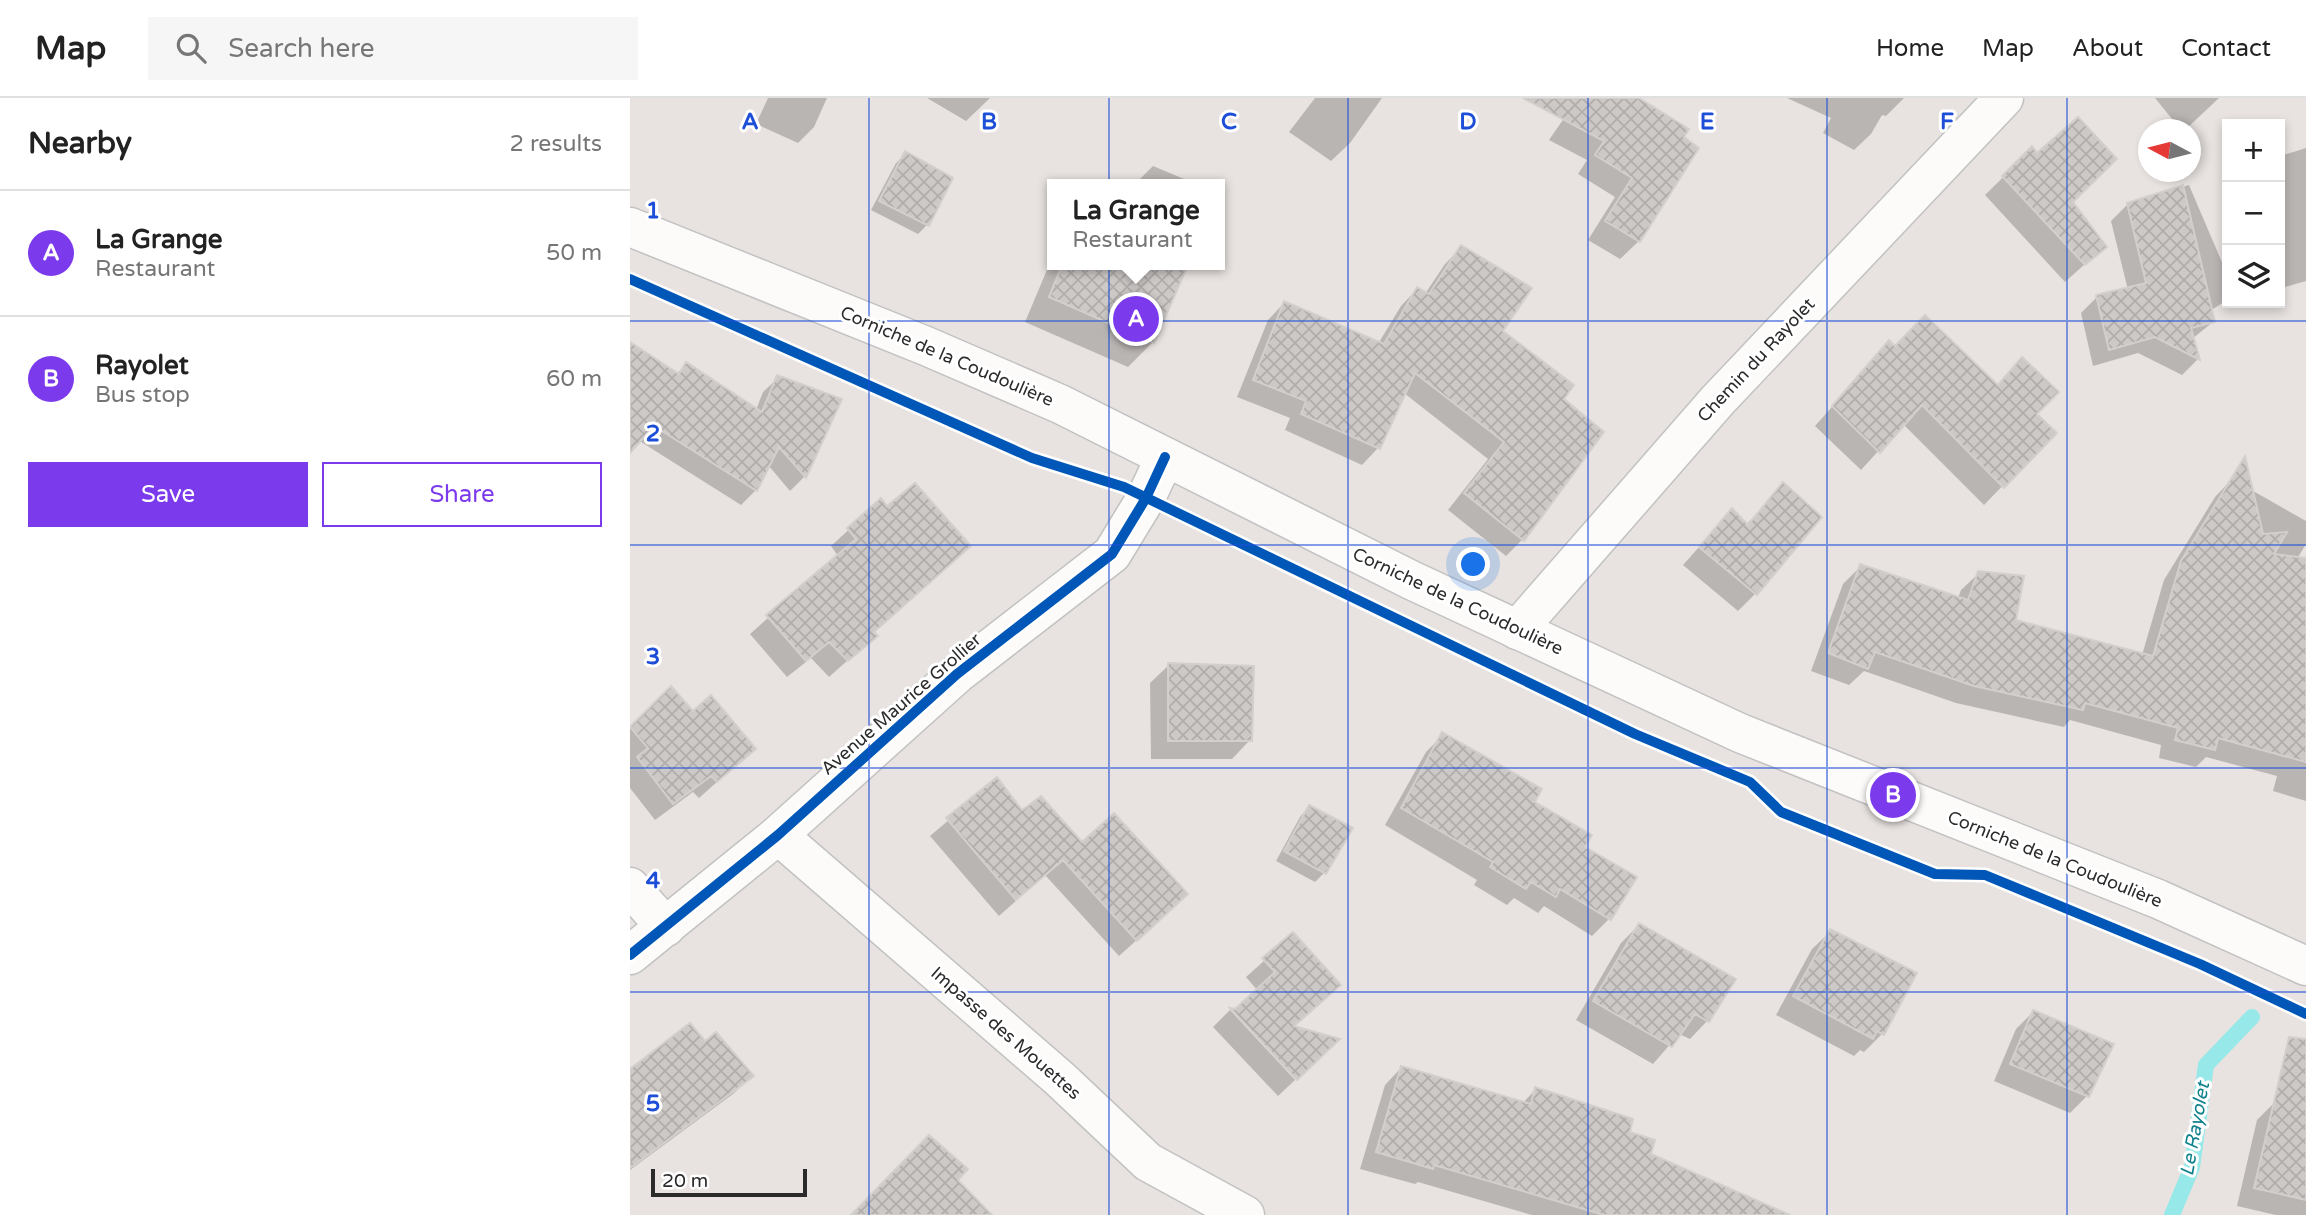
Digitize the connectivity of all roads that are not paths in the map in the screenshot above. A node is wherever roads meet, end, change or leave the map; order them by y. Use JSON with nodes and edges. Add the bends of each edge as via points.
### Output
{"nodes":[{"id":1,"x":2004,"y":98,"type":"edge"},
{"id":2,"x":630,"y":227,"type":"edge"},
{"id":3,"x":1165,"y":457,"type":"junction"},
{"id":4,"x":1517,"y":630,"type":"junction"},
{"id":5,"x":778,"y":835,"type":"junction"},
{"id":6,"x":630,"y":887,"type":"edge"},
{"id":7,"x":666,"y":927,"type":"junction"},
{"id":8,"x":630,"y":955,"type":"edge"},
{"id":9,"x":2300,"y":963,"type":"edge"},
{"id":10,"x":1245,"y":1215,"type":"edge"}],
"edges":[{"from":1,"to":4,"type":"street","name":"Chemin du Rayolet","via":[[1718,400]]},
{"from":2,"to":3,"type":"street","name":"Corniche de la Coudoulière","via":[[926,346],[1060,404]]},
{"from":3,"to":4,"type":"street","name":"Corniche de la Coudoulière"},
{"from":3,"to":5,"type":"street","name":"Avenue Maurice Grollier","via":[[1112,554],[957,674]]},
{"from":4,"to":9,"type":"street","name":"Corniche de la Coudoulière","via":[[1740,733],[2158,899]]},
{"from":5,"to":7,"type":"street","name":"Avenue Maurice Grollier"},
{"from":5,"to":10,"type":"street","name":"Impasse des Mouettes","via":[[1060,1079],[1148,1162]]},
{"from":6,"to":7,"type":"street"},
{"from":7,"to":8,"type":"street","name":"Avenue Maurice Grollier"}]}
